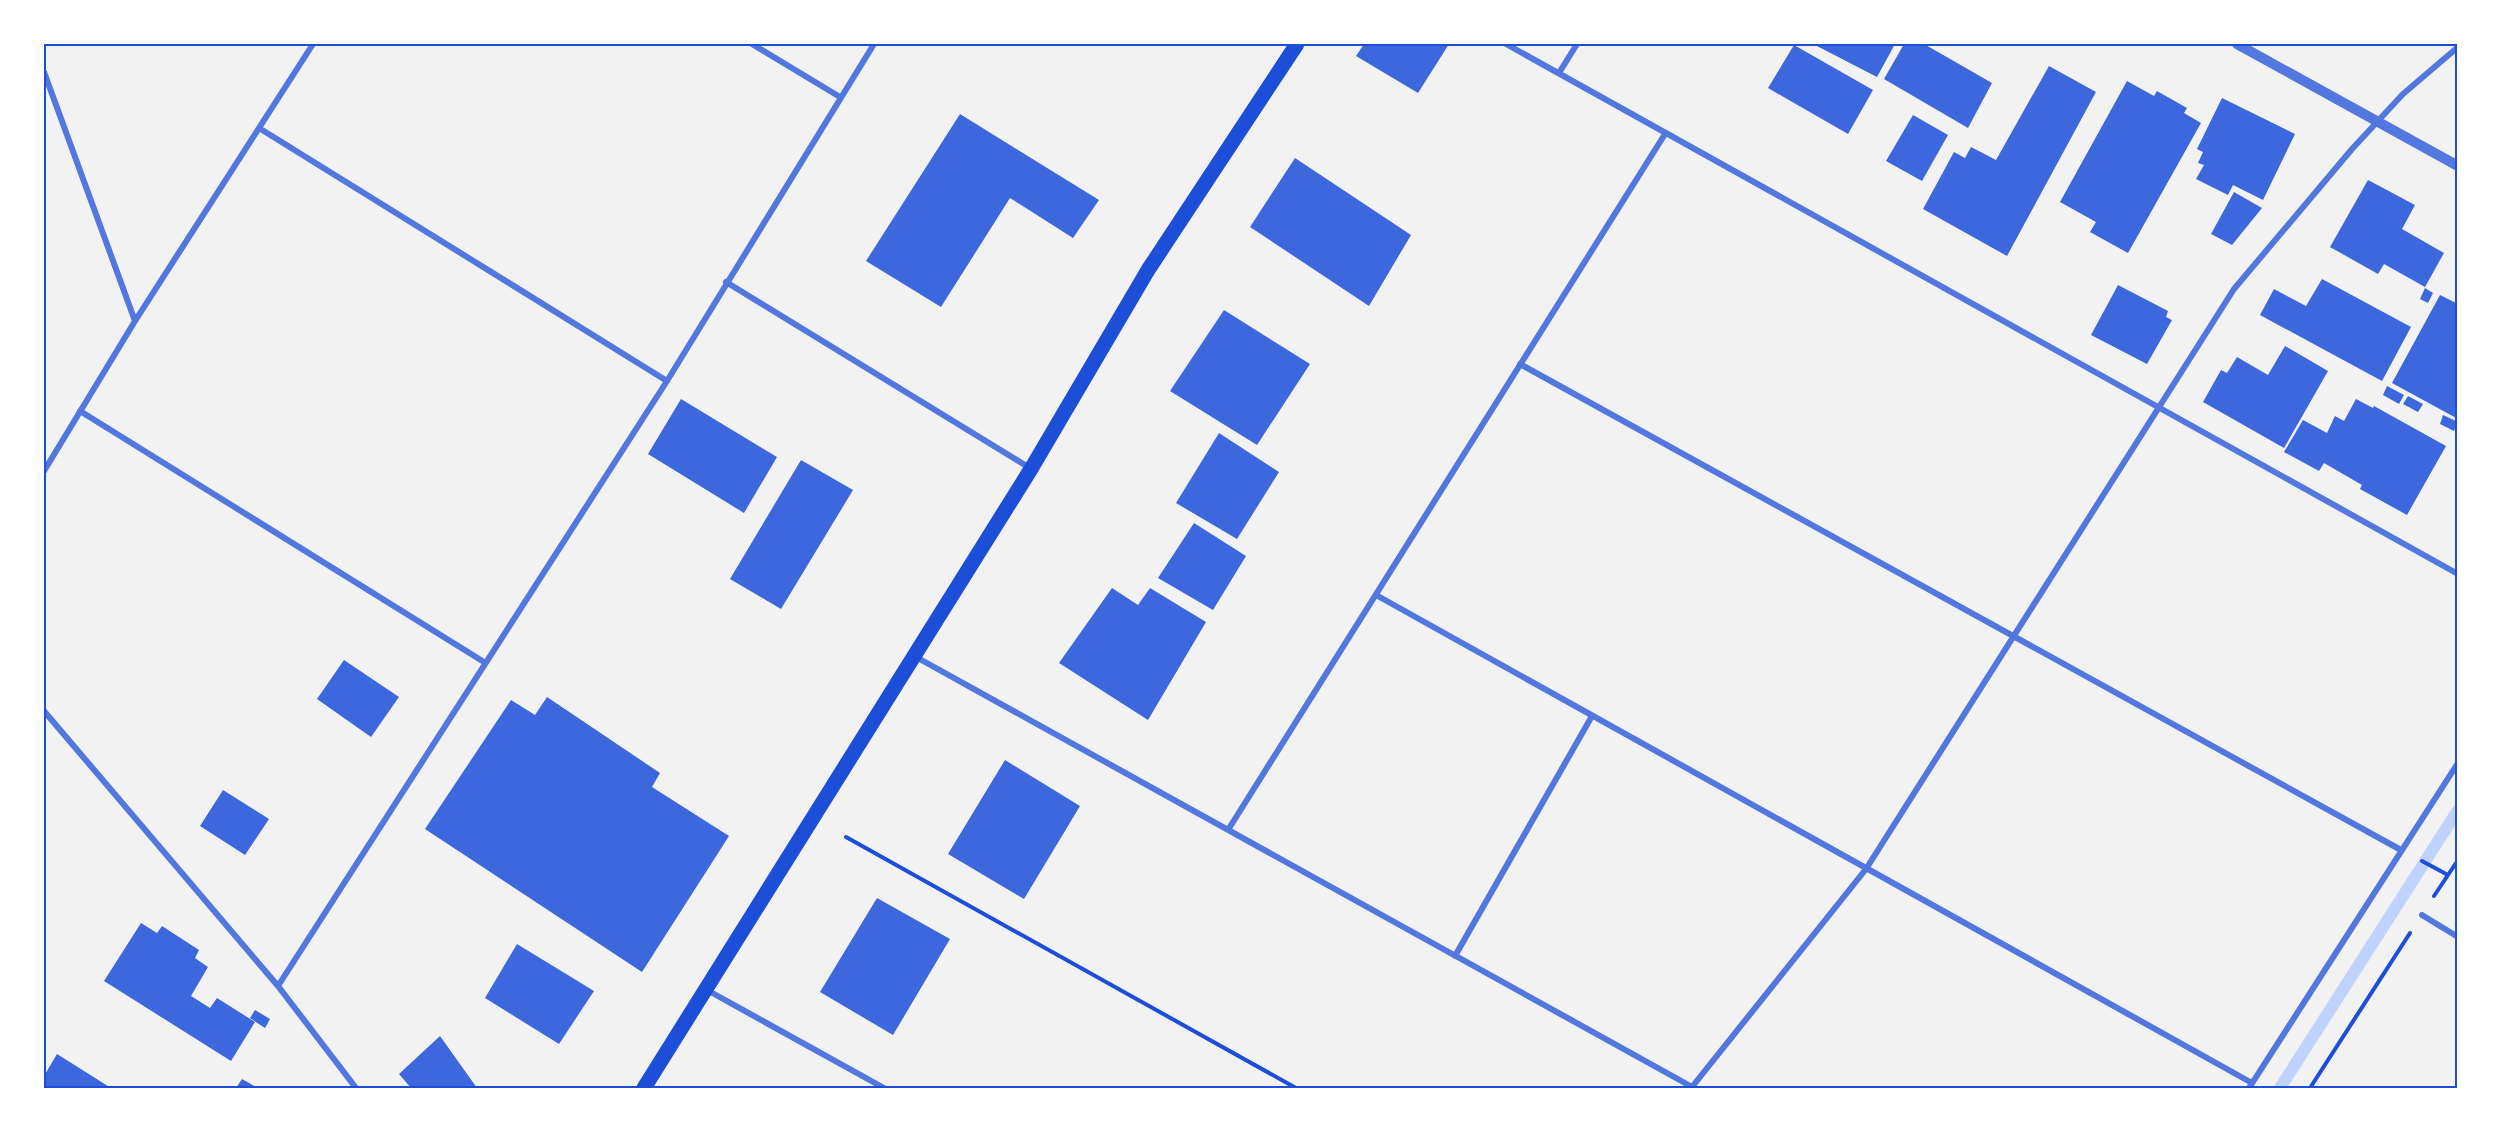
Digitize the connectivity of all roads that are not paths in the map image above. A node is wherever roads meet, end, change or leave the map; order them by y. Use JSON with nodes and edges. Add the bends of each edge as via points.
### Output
{"nodes":[{"id":1,"x":313,"y":44,"type":"edge"},
{"id":2,"x":752,"y":44,"type":"edge"},
{"id":3,"x":873,"y":44,"type":"edge"},
{"id":4,"x":1297,"y":44,"type":"edge"},
{"id":5,"x":1506,"y":44,"type":"edge"},
{"id":6,"x":1577,"y":44,"type":"edge"},
{"id":7,"x":2237,"y":44,"type":"edge"},
{"id":8,"x":2457,"y":47,"type":"edge"},
{"id":9,"x":44,"y":72,"type":"edge"},
{"id":10,"x":1559,"y":73,"type":"junction"},
{"id":11,"x":840,"y":97,"type":"junction"},
{"id":12,"x":2379,"y":122,"type":"junction"},
{"id":13,"x":259,"y":128,"type":"junction"},
{"id":14,"x":1665,"y":134,"type":"junction"},
{"id":15,"x":2457,"y":166,"type":"edge"},
{"id":16,"x":726,"y":282,"type":"junction"},
{"id":17,"x":135,"y":321,"type":"junction"},
{"id":18,"x":1520,"y":364,"type":"junction"},
{"id":19,"x":668,"y":381,"type":"junction"},
{"id":20,"x":2158,"y":405,"type":"junction"},
{"id":21,"x":80,"y":411,"type":"junction"},
{"id":22,"x":1031,"y":469,"type":"junction"},
{"id":23,"x":44,"y":471,"type":"edge"},
{"id":24,"x":2457,"y":574,"type":"edge"},
{"id":25,"x":1376,"y":595,"type":"junction"},
{"id":26,"x":2014,"y":637,"type":"junction"},
{"id":27,"x":913,"y":655,"type":"junction"},
{"id":28,"x":484,"y":662,"type":"junction"},
{"id":29,"x":44,"y":711,"type":"edge"},
{"id":30,"x":1592,"y":716,"type":"junction"},
{"id":31,"x":2457,"y":763,"type":"edge"},
{"id":32,"x":1228,"y":830,"type":"junction"},
{"id":33,"x":2401,"y":850,"type":"junction"},
{"id":34,"x":1866,"y":869,"type":"junction"},
{"id":35,"x":2422,"y":915,"type":"road end"},
{"id":36,"x":2457,"y":937,"type":"edge"},
{"id":37,"x":1455,"y":956,"type":"junction"},
{"id":38,"x":278,"y":986,"type":"junction"},
{"id":39,"x":707,"y":990,"type":"junction"},
{"id":40,"x":2251,"y":1086,"type":"edge"},
{"id":41,"x":1693,"y":1088,"type":"edge"},
{"id":42,"x":356,"y":1089,"type":"edge"},
{"id":43,"x":644,"y":1089,"type":"edge"},
{"id":44,"x":884,"y":1089,"type":"edge"}],
"edges":[{"from":1,"to":13,"type":"street"},
{"from":2,"to":11,"type":"street"},
{"from":3,"to":11,"type":"street"},
{"from":4,"to":22,"type":"main road","via":[[1148,270]]},
{"from":5,"to":10,"type":"street"},
{"from":6,"to":10,"type":"street"},
{"from":7,"to":12,"type":"street"},
{"from":8,"to":12,"type":"street","via":[[2403,94]]},
{"from":9,"to":17,"type":"street"},
{"from":10,"to":14,"type":"street"},
{"from":11,"to":16,"type":"street"},
{"from":12,"to":15,"type":"street"},
{"from":12,"to":20,"type":"street","via":[[2352,148],[2234,289]]},
{"from":13,"to":17,"type":"street"},
{"from":13,"to":19,"type":"street"},
{"from":14,"to":18,"type":"street"},
{"from":14,"to":20,"type":"street"},
{"from":16,"to":19,"type":"street"},
{"from":16,"to":22,"type":"street"},
{"from":17,"to":21,"type":"street"},
{"from":18,"to":25,"type":"street"},
{"from":18,"to":26,"type":"street"},
{"from":19,"to":28,"type":"street"},
{"from":20,"to":24,"type":"street"},
{"from":20,"to":26,"type":"street"},
{"from":21,"to":23,"type":"street"},
{"from":21,"to":28,"type":"street"},
{"from":22,"to":27,"type":"main road"},
{"from":25,"to":30,"type":"street"},
{"from":25,"to":32,"type":"street"},
{"from":26,"to":33,"type":"street"},
{"from":26,"to":34,"type":"street"},
{"from":27,"to":32,"type":"street"},
{"from":27,"to":39,"type":"main road"},
{"from":28,"to":38,"type":"street"},
{"from":29,"to":38,"type":"street"},
{"from":30,"to":34,"type":"street"},
{"from":30,"to":37,"type":"street"},
{"from":31,"to":33,"type":"street"},
{"from":32,"to":37,"type":"street"},
{"from":33,"to":40,"type":"street"},
{"from":34,"to":40,"type":"street"},
{"from":34,"to":41,"type":"street"},
{"from":35,"to":36,"type":"street"},
{"from":37,"to":41,"type":"street"},
{"from":38,"to":42,"type":"street"},
{"from":39,"to":43,"type":"main road"},
{"from":39,"to":44,"type":"street"}]}
